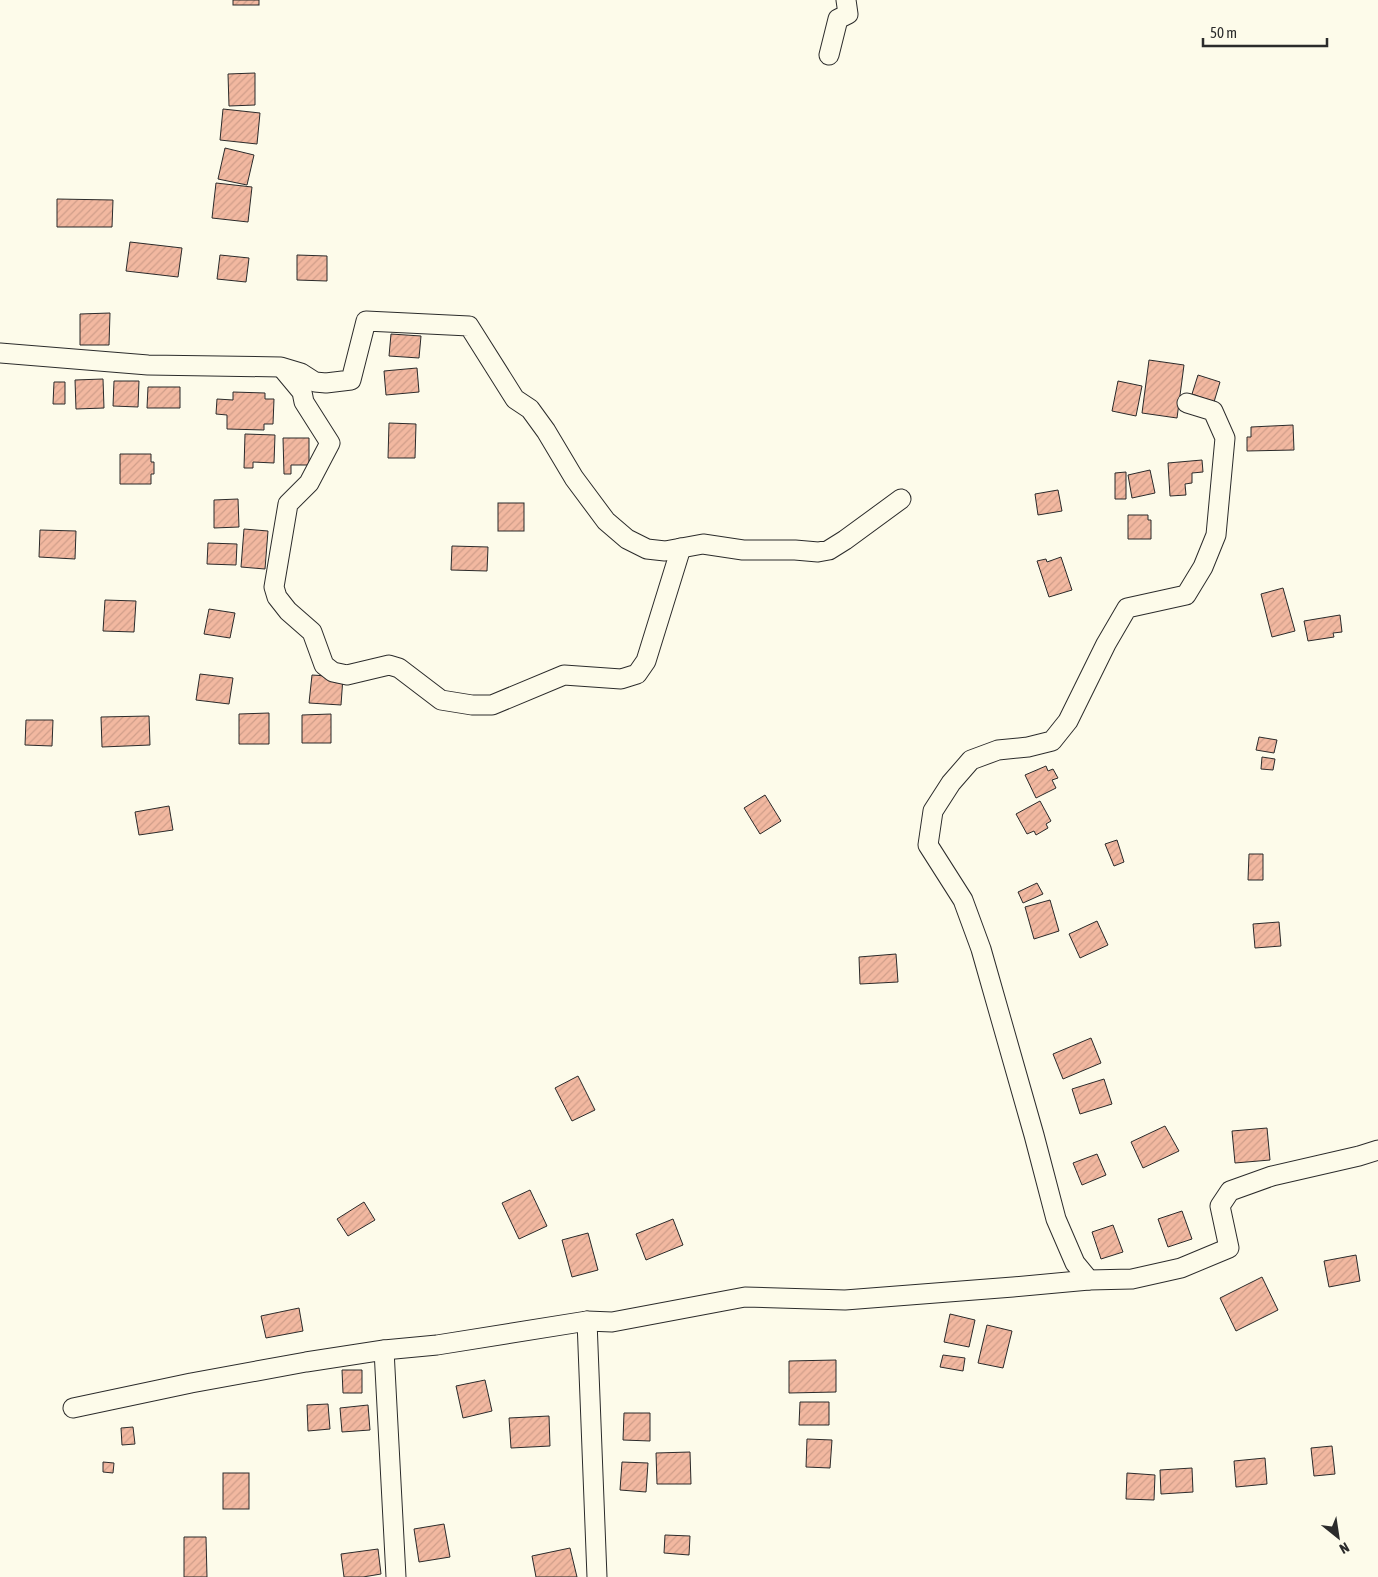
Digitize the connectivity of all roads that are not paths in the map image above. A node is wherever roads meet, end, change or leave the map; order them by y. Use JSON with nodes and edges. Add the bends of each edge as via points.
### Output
{"nodes":[{"id":1,"x":846,"y":0,"type":"edge"},
{"id":2,"x":829,"y":54,"type":"dead end"},
{"id":3,"x":0,"y":354,"type":"edge"},
{"id":4,"x":281,"y":367,"type":"junction"},
{"id":5,"x":1187,"y":403,"type":"dead end"},
{"id":6,"x":901,"y":499,"type":"dead end"},
{"id":7,"x":681,"y":548,"type":"junction"},
{"id":8,"x":1378,"y":1150,"type":"edge"},
{"id":9,"x":1089,"y":1280,"type":"junction"},
{"id":10,"x":587,"y":1321,"type":"junction"},
{"id":11,"x":384,"y":1350,"type":"junction"},
{"id":12,"x":74,"y":1408,"type":"dead end"},
{"id":13,"x":396,"y":1577,"type":"edge"},
{"id":14,"x":597,"y":1577,"type":"edge"}],
"edges":[{"from":1,"to":2,"type":"street","via":[[848,14],[838,19]]},
{"from":3,"to":4,"type":"street","via":[[148,365]]},
{"from":4,"to":7,"type":"street","via":[[301,373],[315,382],[351,380],[366,322],[470,326],[514,399],[530,409],[606,521],[627,539],[647,549]]},
{"from":4,"to":7,"type":"street","via":[[302,392],[304,402],[330,443],[309,483],[288,504],[274,586],[277,597],[288,611],[312,632],[324,666],[333,672],[347,675],[389,665],[399,668],[441,700],[472,705],[492,705],[564,674],[621,679],[637,674],[646,662]]},
{"from":5,"to":9,"type":"street","via":[[1213,411],[1225,438],[1216,535],[1203,567],[1186,595],[1127,608],[1068,721],[1052,740],[1028,747],[998,750],[972,760],[951,783],[933,811],[928,845],[963,900],[981,949],[1056,1220],[1075,1263]]},
{"from":6,"to":7,"type":"street","via":[[829,550],[743,550],[703,544]]},
{"from":8,"to":9,"type":"street","via":[[1272,1176],[1230,1191],[1220,1206],[1229,1248],[1181,1268],[1132,1279]]},
{"from":9,"to":10,"type":"street","via":[[845,1300],[745,1297],[612,1322]]},
{"from":10,"to":11,"type":"street","via":[[472,1340]]},
{"from":10,"to":14,"type":"street"},
{"from":11,"to":12,"type":"street","via":[[191,1383]]},
{"from":11,"to":13,"type":"street"}]}
